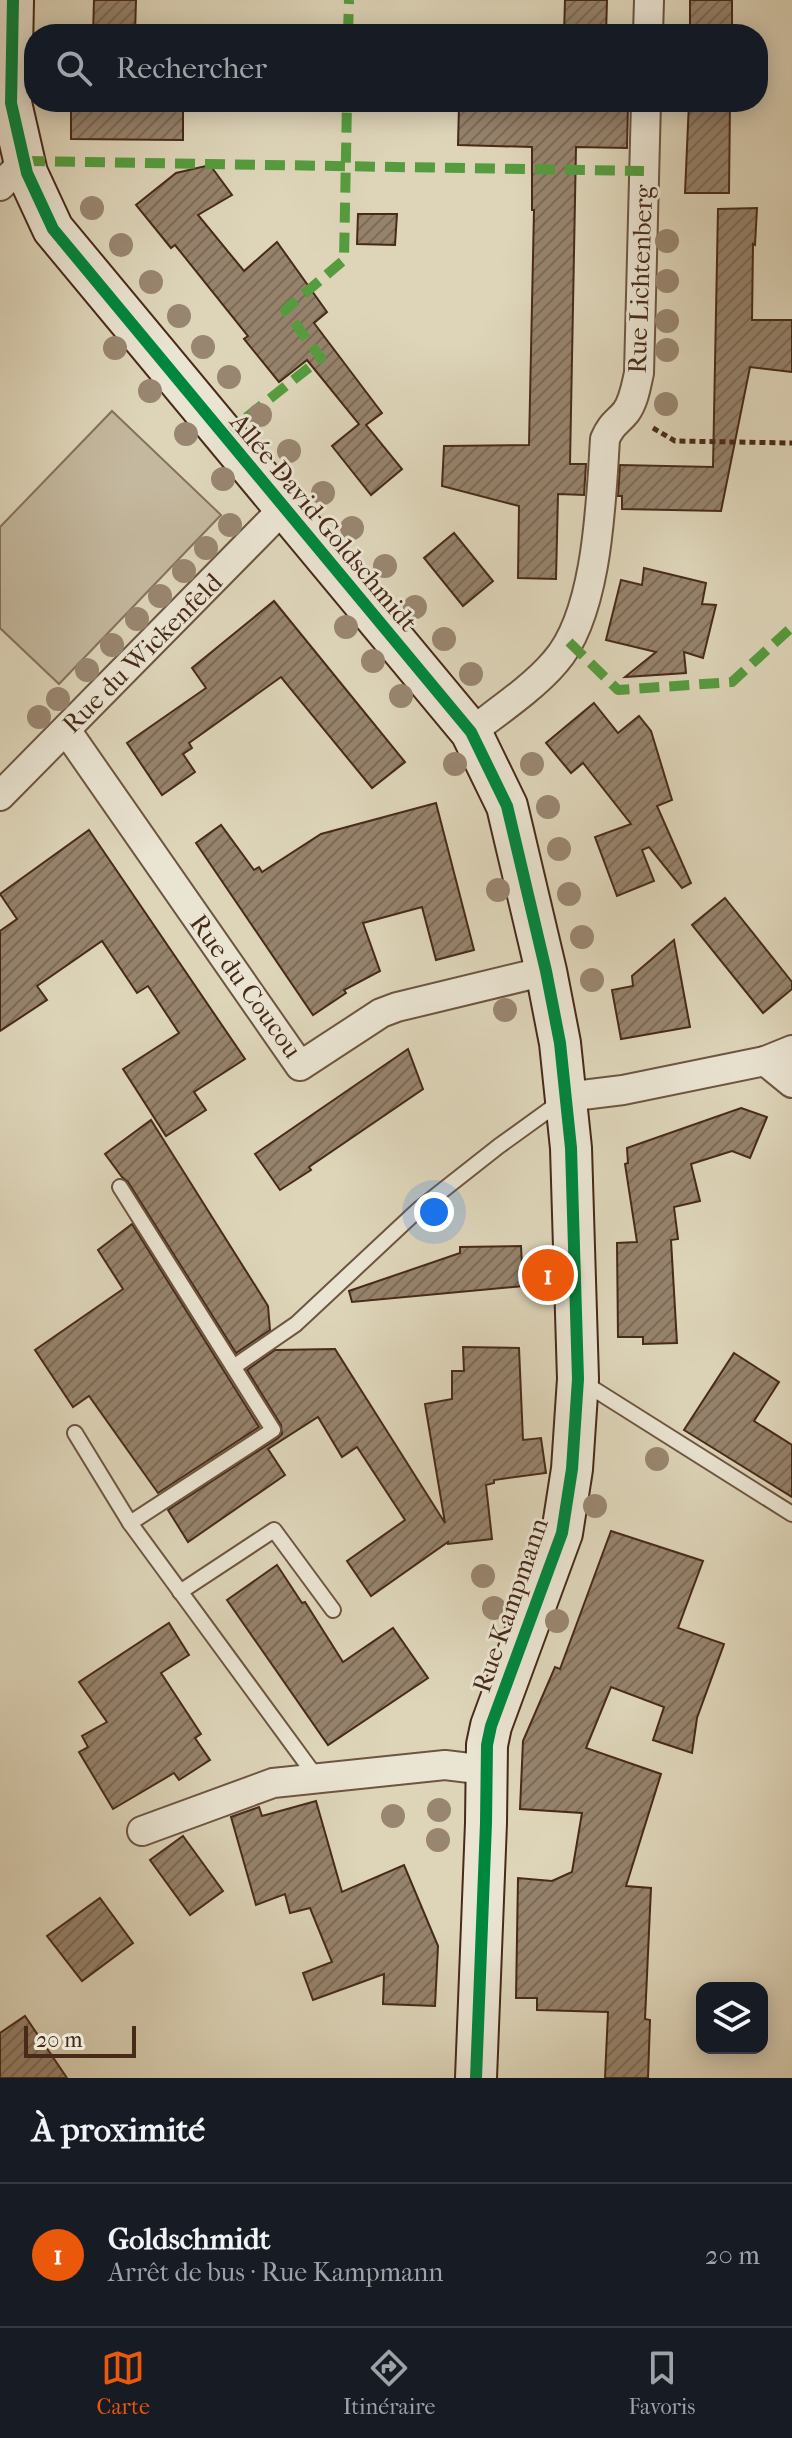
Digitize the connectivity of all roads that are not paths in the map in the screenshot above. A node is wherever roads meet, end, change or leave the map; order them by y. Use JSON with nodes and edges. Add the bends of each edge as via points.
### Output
{"nodes":[{"id":1,"x":13,"y":0,"type":"edge"},
{"id":2,"x":649,"y":0,"type":"edge"},
{"id":3,"x":648,"y":24,"type":"edge"},
{"id":4,"x":646,"y":112,"type":"edge"},
{"id":5,"x":12,"y":174,"type":"edge"},
{"id":6,"x":283,"y":509,"type":"junction"},
{"id":7,"x":66,"y":730,"type":"junction"},
{"id":8,"x":471,"y":732,"type":"junction"},
{"id":9,"x":0,"y":796,"type":"edge"},
{"id":10,"x":546,"y":971,"type":"junction"},
{"id":11,"x":792,"y":1050,"type":"edge"},
{"id":12,"x":765,"y":1061,"type":"junction"},
{"id":13,"x":792,"y":1083,"type":"edge"},
{"id":14,"x":566,"y":1097,"type":"junction"},
{"id":15,"x":120,"y":1187,"type":"dead end"},
{"id":16,"x":235,"y":1366,"type":"junction"},
{"id":17,"x":578,"y":1379,"type":"junction"},
{"id":18,"x":75,"y":1433,"type":"dead end"},
{"id":19,"x":792,"y":1514,"type":"edge"},
{"id":20,"x":130,"y":1523,"type":"junction"},
{"id":21,"x":180,"y":1592,"type":"junction"},
{"id":22,"x":333,"y":1610,"type":"dead end"},
{"id":23,"x":486,"y":1770,"type":"junction"},
{"id":24,"x":317,"y":1778,"type":"junction"},
{"id":25,"x":142,"y":1831,"type":"dead end"},
{"id":26,"x":476,"y":2078,"type":"edge"}],
"edges":[{"from":1,"to":5,"type":"street","name":"Allée David Goldschmidt"},
{"from":2,"to":3,"type":"street"},
{"from":4,"to":8,"type":"street","name":"Rue Lichtenberg","via":[[639,373],[626,412],[605,439],[594,561],[573,634],[554,664]]},
{"from":5,"to":6,"type":"street","name":"Allée David Goldschmidt","via":[[27,173],[53,229]]},
{"from":6,"to":7,"type":"street","name":"Rue du Wickenfeld"},
{"from":6,"to":8,"type":"street","name":"Allée David Goldschmidt"},
{"from":7,"to":9,"type":"street","name":"Rue du Wickenfeld"},
{"from":7,"to":10,"type":"street","name":"Rue du Coucou","via":[[300,1066],[381,1013]]},
{"from":8,"to":10,"type":"street","name":"Allée David Goldschmidt","via":[[507,806]]},
{"from":10,"to":14,"type":"street","name":"Allée David Goldschmidt"},
{"from":11,"to":12,"type":"street"},
{"from":12,"to":13,"type":"street"},
{"from":12,"to":14,"type":"street"},
{"from":14,"to":16,"type":"lane","via":[[419,1209],[296,1324]]},
{"from":14,"to":17,"type":"street","name":"Rue Kampmann"},
{"from":15,"to":16,"type":"lane"},
{"from":16,"to":20,"type":"lane","via":[[273,1430]]},
{"from":17,"to":19,"type":"lane"},
{"from":17,"to":23,"type":"street","name":"Rue Kampmann","via":[[562,1533],[491,1726]]},
{"from":18,"to":20,"type":"lane"},
{"from":20,"to":21,"type":"lane"},
{"from":21,"to":22,"type":"lane","via":[[274,1530]]},
{"from":21,"to":24,"type":"lane"},
{"from":23,"to":24,"type":"street","via":[[445,1765]]},
{"from":23,"to":26,"type":"street","name":"Rue Kampmann"},
{"from":24,"to":25,"type":"street","via":[[273,1783]]}]}
